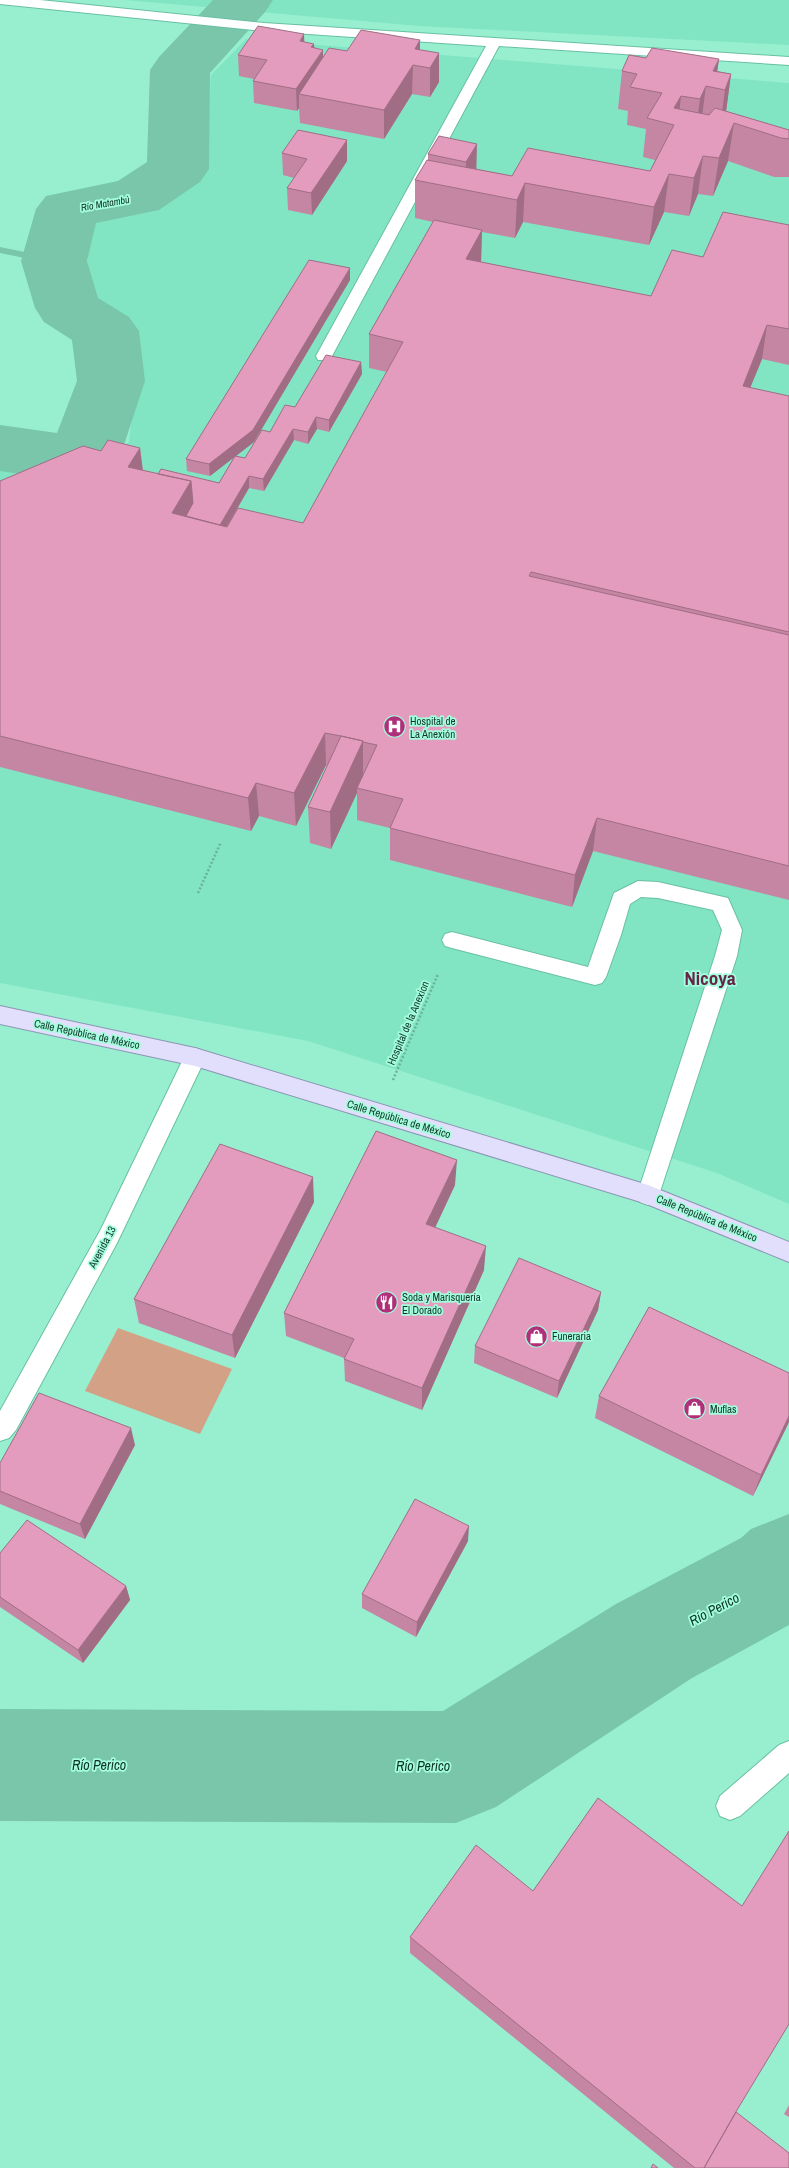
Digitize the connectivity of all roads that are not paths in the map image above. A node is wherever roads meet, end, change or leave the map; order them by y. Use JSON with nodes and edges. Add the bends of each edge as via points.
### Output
{"nodes":[{"id":1,"x":0,"y":0,"type":"edge"},
{"id":2,"x":79,"y":4,"type":"edge"},
{"id":3,"x":494,"y":43,"type":"junction"},
{"id":4,"x":789,"y":61,"type":"edge"},
{"id":5,"x":324,"y":356,"type":"edge"},
{"id":6,"x":452,"y":940,"type":"road end"},
{"id":7,"x":0,"y":1015,"type":"edge"},
{"id":8,"x":195,"y":1057,"type":"junction"},
{"id":9,"x":648,"y":1195,"type":"junction"},
{"id":10,"x":789,"y":1252,"type":"edge"},
{"id":11,"x":0,"y":1430,"type":"edge"},
{"id":12,"x":789,"y":1754,"type":"edge"},
{"id":13,"x":730,"y":1806,"type":"dead end"}],
"edges":[{"from":1,"to":2,"type":"street"},
{"from":2,"to":3,"type":"street","via":[[190,20],[264,27]]},
{"from":3,"to":4,"type":"street"},
{"from":3,"to":5,"type":"street"},
{"from":6,"to":9,"type":"street","via":[[595,977],[611,935],[621,898],[638,890],[658,890],[721,904],[732,930],[726,956]]},
{"from":7,"to":8,"type":"main road","name":"Calle República de México"},
{"from":8,"to":9,"type":"main road","name":"Calle República de México"},
{"from":8,"to":11,"type":"street","name":"Avenida 13","via":[[109,1236],[7,1422]]},
{"from":9,"to":10,"type":"main road","name":"Calle República de México"},
{"from":12,"to":13,"type":"street"}]}
